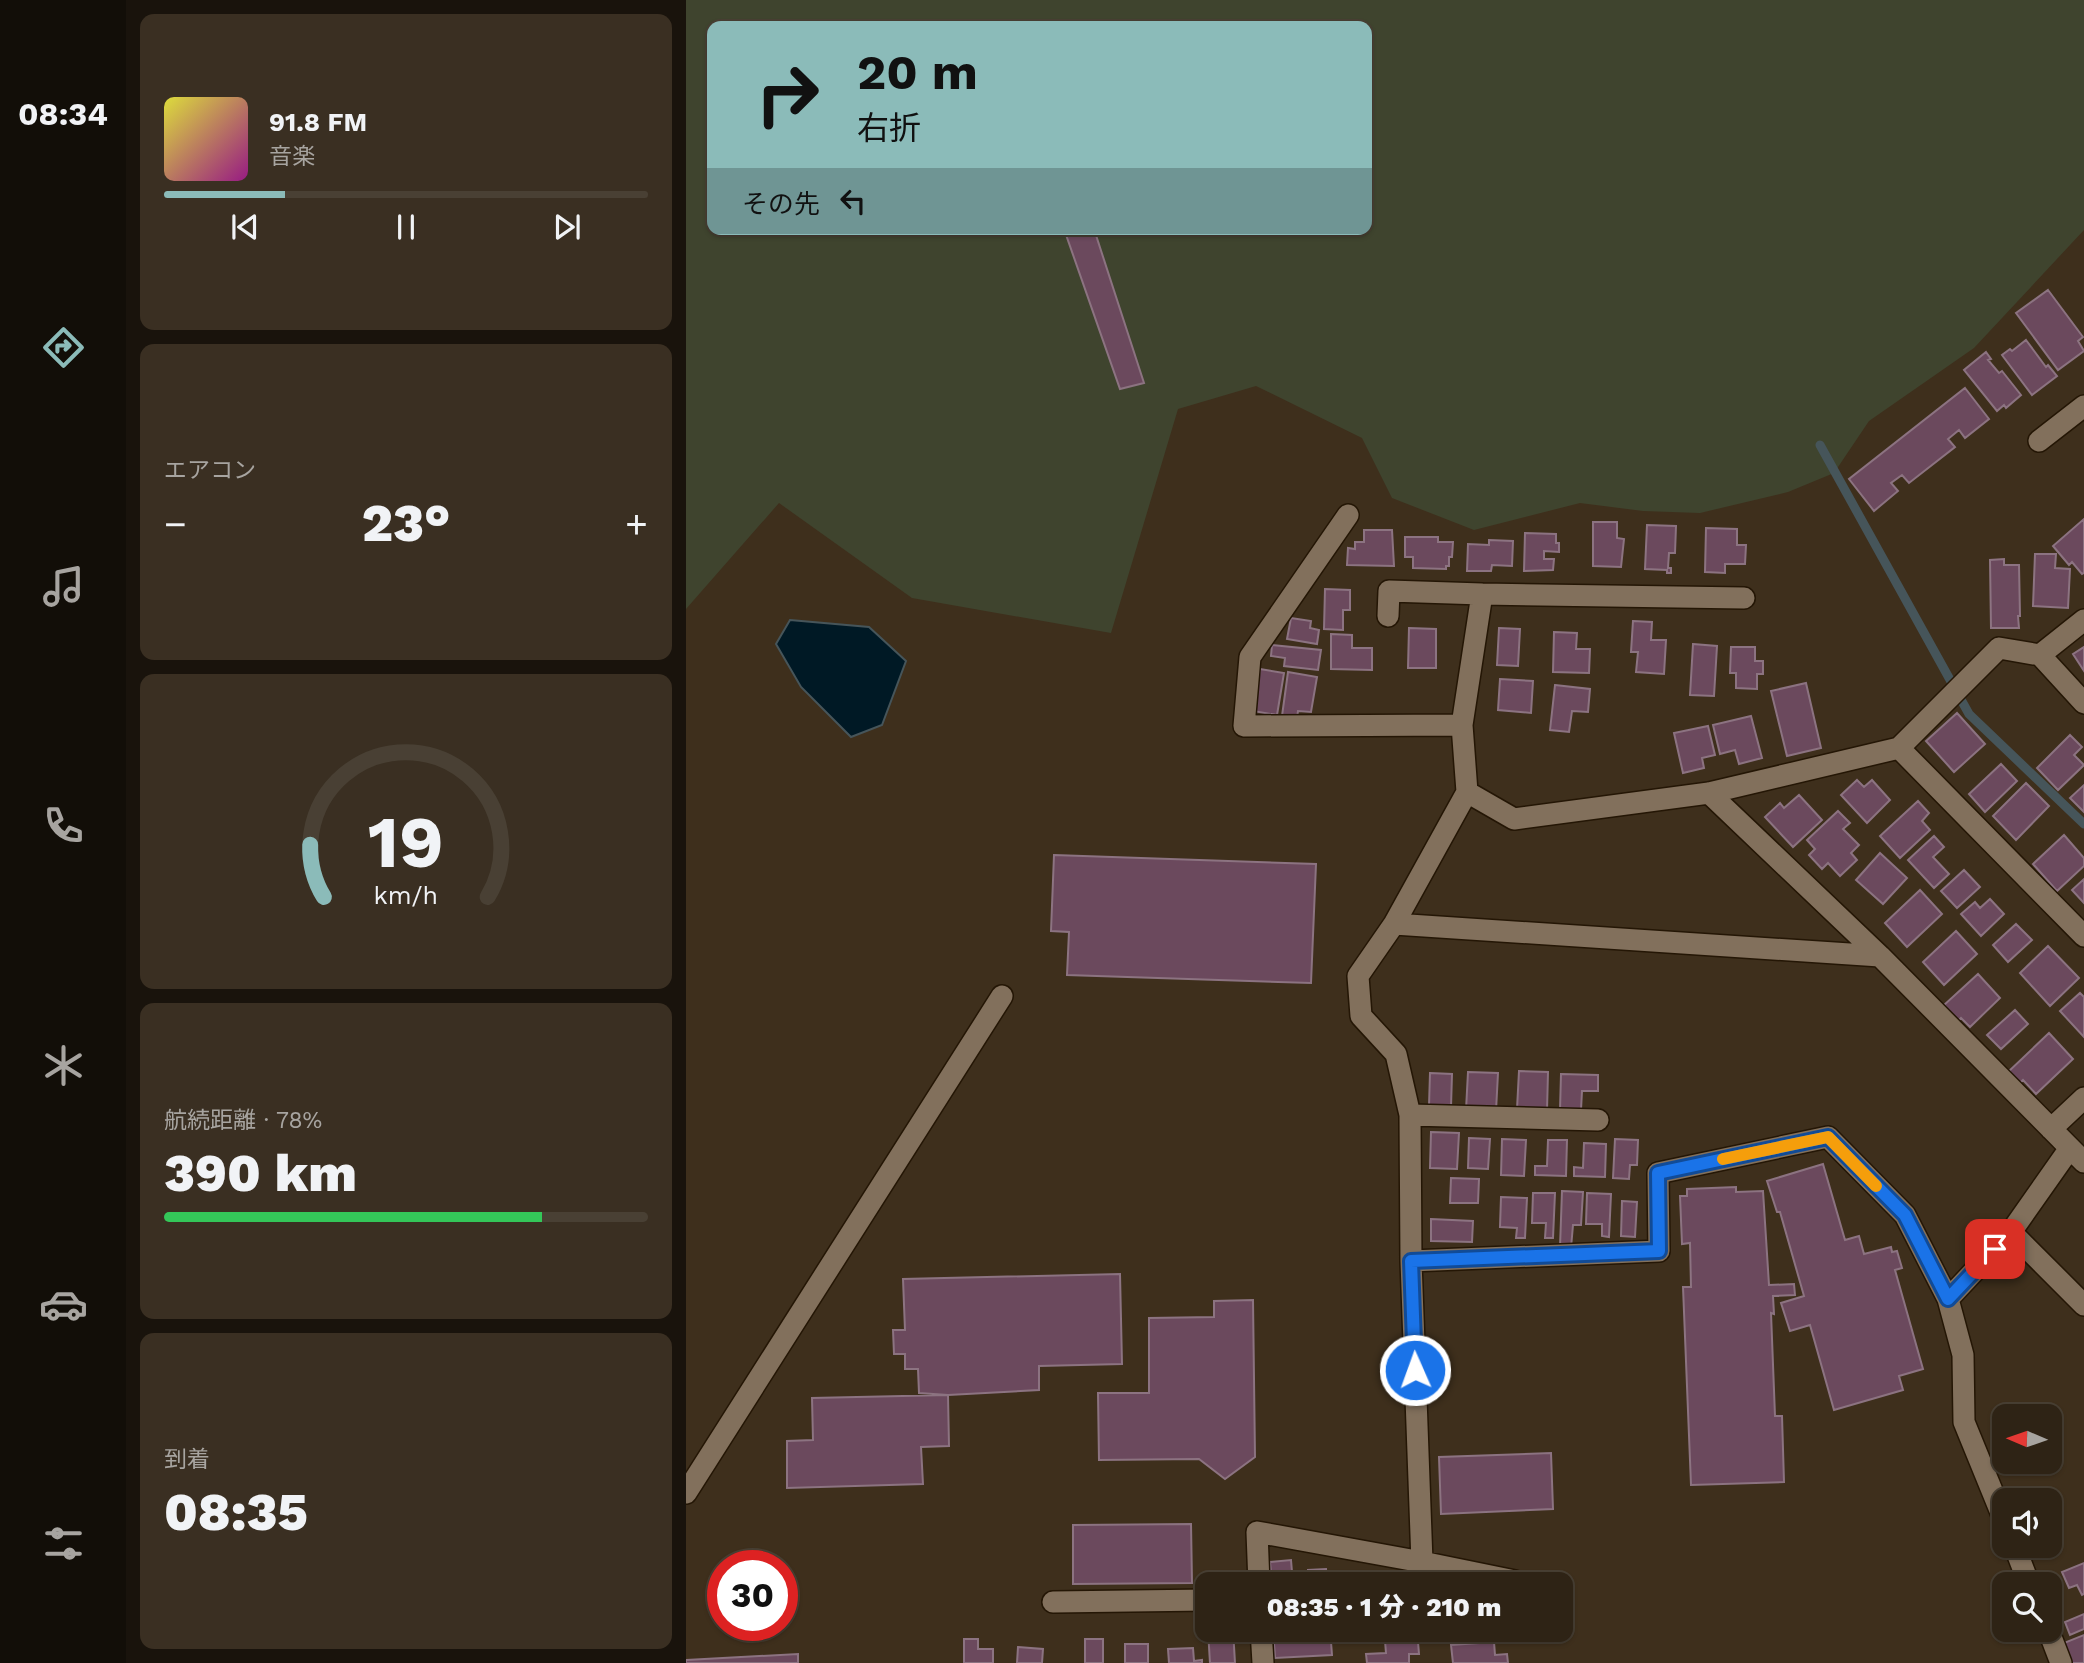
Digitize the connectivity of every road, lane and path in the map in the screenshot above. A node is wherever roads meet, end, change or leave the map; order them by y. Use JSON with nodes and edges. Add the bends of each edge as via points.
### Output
{"nodes":[{"id":1,"x":2084,"y":406,"type":"edge"},
{"id":2,"x":2039,"y":441,"type":"dead end"},
{"id":3,"x":1348,"y":514,"type":"dead end"},
{"id":4,"x":1482,"y":594,"type":"junction"},
{"id":5,"x":1744,"y":598,"type":"dead end"},
{"id":6,"x":1388,"y":617,"type":"dead end"},
{"id":7,"x":2084,"y":621,"type":"edge"},
{"id":8,"x":2040,"y":655,"type":"junction"},
{"id":9,"x":2084,"y":703,"type":"edge"},
{"id":10,"x":1462,"y":725,"type":"junction"},
{"id":11,"x":1899,"y":748,"type":"junction"},
{"id":12,"x":1467,"y":792,"type":"junction"},
{"id":13,"x":1709,"y":793,"type":"junction"},
{"id":14,"x":1394,"y":924,"type":"junction"},
{"id":15,"x":2084,"y":936,"type":"edge"},
{"id":16,"x":1880,"y":956,"type":"junction"},
{"id":17,"x":1002,"y":996,"type":"dead end"},
{"id":18,"x":2084,"y":1098,"type":"edge"},
{"id":19,"x":1410,"y":1115,"type":"junction"},
{"id":20,"x":1598,"y":1120,"type":"dead end"},
{"id":21,"x":2051,"y":1129,"type":"junction"},
{"id":22,"x":2077,"y":1155,"type":"edge"},
{"id":23,"x":2011,"y":1232,"type":"junction"},
{"id":24,"x":1411,"y":1261,"type":"junction"},
{"id":25,"x":1948,"y":1299,"type":"junction"},
{"id":26,"x":2084,"y":1305,"type":"edge"},
{"id":27,"x":1992,"y":1491,"type":"edge"},
{"id":28,"x":686,"y":1493,"type":"edge"},
{"id":29,"x":1422,"y":1562,"type":"junction"},
{"id":30,"x":1259,"y":1572,"type":"edge"},
{"id":31,"x":1471,"y":1572,"type":"edge"},
{"id":32,"x":1195,"y":1600,"type":"edge"},
{"id":33,"x":1053,"y":1602,"type":"dead end"},
{"id":34,"x":1262,"y":1642,"type":"edge"},
{"id":35,"x":2053,"y":1642,"type":"edge"},
{"id":36,"x":1263,"y":1663,"type":"edge"},
{"id":37,"x":2062,"y":1663,"type":"edge"}],
"edges":[{"from":1,"to":2,"type":"street"},
{"from":3,"to":10,"type":"street","via":[[1250,657],[1244,726]]},
{"from":4,"to":5,"type":"street"},
{"from":4,"to":6,"type":"street","via":[[1389,591]]},
{"from":4,"to":10,"type":"street"},
{"from":7,"to":8,"type":"street"},
{"from":8,"to":9,"type":"street"},
{"from":8,"to":11,"type":"street","via":[[1999,648]]},
{"from":10,"to":12,"type":"street"},
{"from":11,"to":13,"type":"street"},
{"from":11,"to":15,"type":"street"},
{"from":12,"to":13,"type":"street","via":[[1514,819]]},
{"from":12,"to":14,"type":"street"},
{"from":13,"to":16,"type":"street"},
{"from":14,"to":16,"type":"street"},
{"from":14,"to":19,"type":"street","via":[[1358,976],[1361,1016],[1396,1054]]},
{"from":16,"to":21,"type":"street"},
{"from":17,"to":28,"type":"street"},
{"from":18,"to":21,"type":"street"},
{"from":19,"to":20,"type":"street"},
{"from":19,"to":24,"type":"street"},
{"from":21,"to":22,"type":"street"},
{"from":22,"to":23,"type":"street"},
{"from":23,"to":25,"type":"street"},
{"from":23,"to":26,"type":"street"},
{"from":24,"to":25,"type":"street","via":[[1659,1251],[1658,1173],[1828,1137],[1905,1215]]},
{"from":24,"to":29,"type":"street"},
{"from":25,"to":27,"type":"street","via":[[1963,1355],[1964,1422]]},
{"from":29,"to":30,"type":"street","via":[[1257,1532]]},
{"from":29,"to":31,"type":"street"},
{"from":32,"to":33,"type":"street"},
{"from":34,"to":36,"type":"street"},
{"from":35,"to":37,"type":"street"}]}
